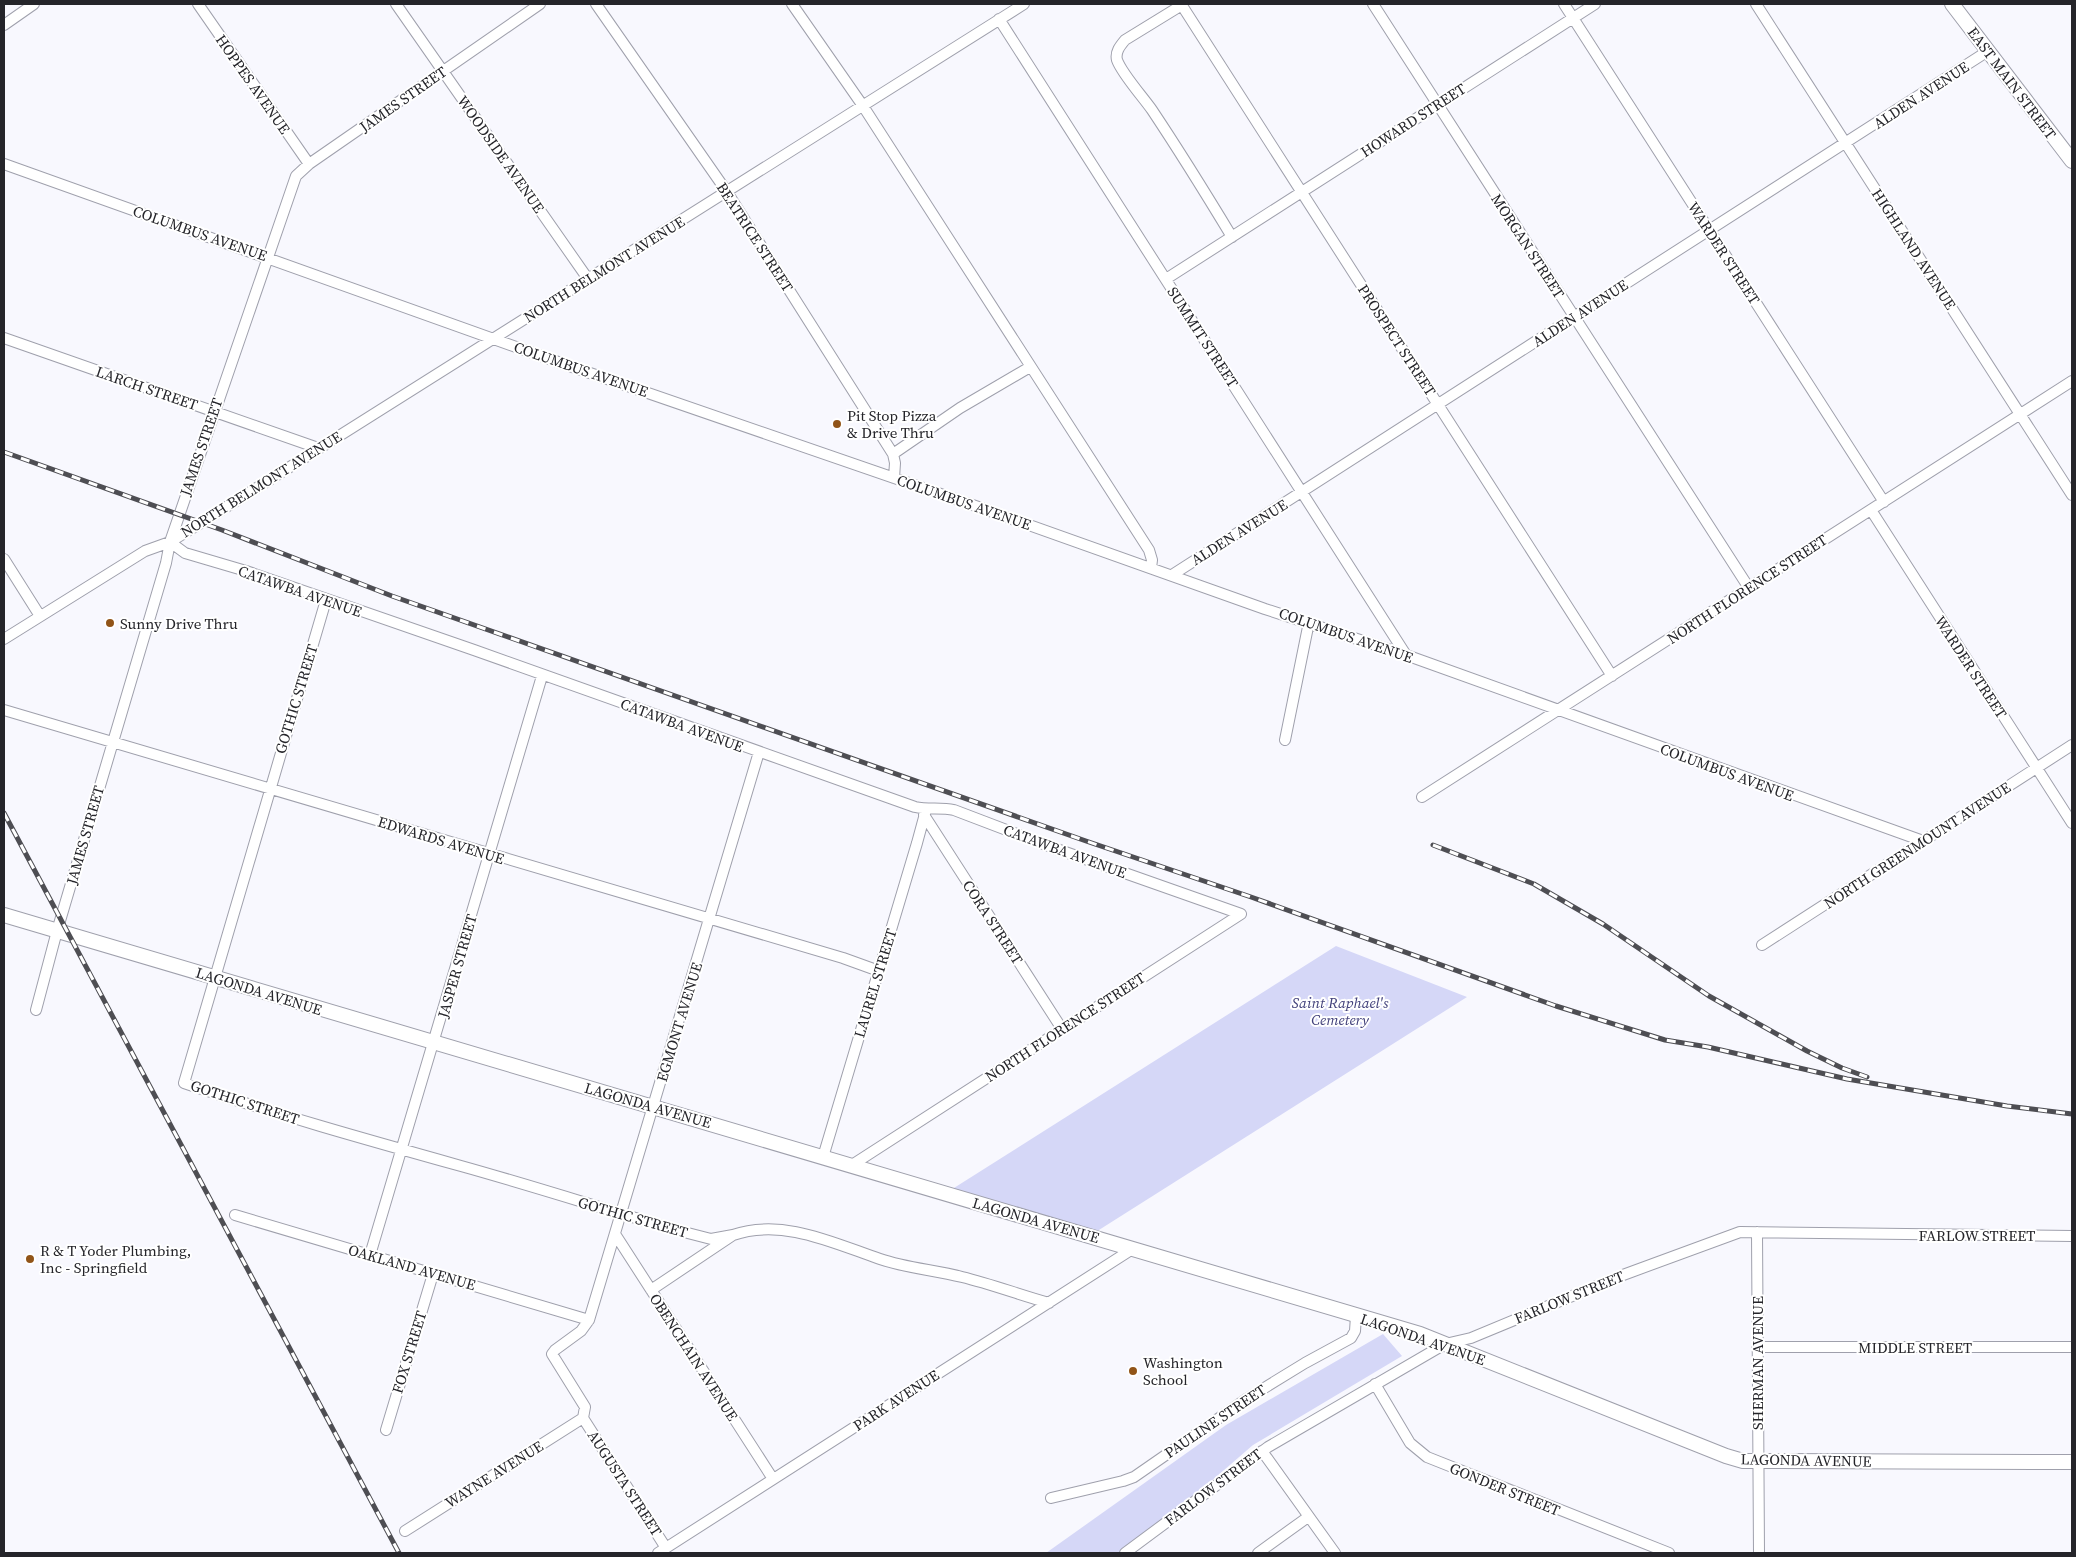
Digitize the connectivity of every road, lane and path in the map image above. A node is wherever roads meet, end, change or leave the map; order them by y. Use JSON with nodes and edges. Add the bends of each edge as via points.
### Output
{"nodes":[{"id":1,"x":34,"y":4,"type":"edge"},
{"id":2,"x":198,"y":4,"type":"edge"},
{"id":3,"x":396,"y":4,"type":"edge"},
{"id":4,"x":540,"y":4,"type":"edge"},
{"id":5,"x":596,"y":4,"type":"edge"},
{"id":6,"x":792,"y":4,"type":"edge"},
{"id":7,"x":1024,"y":4,"type":"edge"},
{"id":8,"x":1182,"y":4,"type":"edge"},
{"id":9,"x":1373,"y":4,"type":"edge"},
{"id":10,"x":1564,"y":4,"type":"edge"},
{"id":11,"x":1595,"y":4,"type":"edge"},
{"id":12,"x":1756,"y":4,"type":"edge"},
{"id":13,"x":1952,"y":4,"type":"edge"},
{"id":14,"x":1573,"y":18,"type":"junction"},
{"id":15,"x":999,"y":19,"type":"junction"},
{"id":16,"x":4,"y":25,"type":"edge"},
{"id":17,"x":1988,"y":51,"type":"junction"},
{"id":18,"x":443,"y":71,"type":"junction"},
{"id":19,"x":1437,"y":105,"type":"junction"},
{"id":20,"x":863,"y":106,"type":"junction"},
{"id":21,"x":1846,"y":143,"type":"junction"},
{"id":22,"x":2072,"y":161,"type":"edge"},
{"id":23,"x":4,"y":164,"type":"edge"},
{"id":24,"x":309,"y":164,"type":"junction"},
{"id":25,"x":727,"y":192,"type":"junction"},
{"id":26,"x":1302,"y":192,"type":"junction"},
{"id":27,"x":1709,"y":230,"type":"junction"},
{"id":28,"x":1232,"y":237,"type":"junction"},
{"id":29,"x":267,"y":257,"type":"junction"},
{"id":30,"x":1166,"y":279,"type":"junction"},
{"id":31,"x":588,"y":280,"type":"junction"},
{"id":32,"x":1574,"y":317,"type":"junction"},
{"id":33,"x":4,"y":338,"type":"edge"},
{"id":34,"x":494,"y":338,"type":"junction"},
{"id":35,"x":1030,"y":367,"type":"junction"},
{"id":36,"x":2072,"y":381,"type":"edge"},
{"id":37,"x":1438,"y":405,"type":"junction"},
{"id":38,"x":213,"y":411,"type":"junction"},
{"id":39,"x":2020,"y":414,"type":"junction"},
{"id":40,"x":318,"y":448,"type":"junction"},
{"id":41,"x":893,"y":454,"type":"junction"},
{"id":42,"x":894,"y":478,"type":"junction"},
{"id":43,"x":1302,"y":492,"type":"junction"},
{"id":44,"x":2072,"y":495,"type":"edge"},
{"id":45,"x":1884,"y":502,"type":"junction"},
{"id":46,"x":1870,"y":510,"type":"junction"},
{"id":47,"x":170,"y":542,"type":"junction"},
{"id":48,"x":4,"y":559,"type":"edge"},
{"id":49,"x":1151,"y":568,"type":"junction"},
{"id":50,"x":1172,"y":575,"type":"junction"},
{"id":51,"x":1749,"y":588,"type":"junction"},
{"id":52,"x":326,"y":600,"type":"junction"},
{"id":53,"x":40,"y":616,"type":"junction"},
{"id":54,"x":1309,"y":622,"type":"junction"},
{"id":55,"x":4,"y":639,"type":"edge"},
{"id":56,"x":1406,"y":656,"type":"junction"},
{"id":57,"x":542,"y":676,"type":"junction"},
{"id":58,"x":1612,"y":676,"type":"junction"},
{"id":59,"x":4,"y":710,"type":"edge"},
{"id":60,"x":1557,"y":711,"type":"junction"},
{"id":61,"x":1285,"y":740,"type":"dead end"},
{"id":62,"x":113,"y":742,"type":"junction"},
{"id":63,"x":2072,"y":745,"type":"edge"},
{"id":64,"x":759,"y":752,"type":"junction"},
{"id":65,"x":2036,"y":768,"type":"junction"},
{"id":66,"x":270,"y":789,"type":"junction"},
{"id":67,"x":1422,"y":797,"type":"dead end"},
{"id":68,"x":925,"y":813,"type":"junction"},
{"id":69,"x":2072,"y":823,"type":"edge"},
{"id":70,"x":1923,"y":841,"type":"junction"},
{"id":71,"x":490,"y":855,"type":"junction"},
{"id":72,"x":1198,"y":898,"type":"joint"},
{"id":73,"x":4,"y":915,"type":"edge"},
{"id":74,"x":709,"y":920,"type":"junction"},
{"id":75,"x":57,"y":931,"type":"junction"},
{"id":76,"x":1762,"y":945,"type":"dead end"},
{"id":77,"x":879,"y":971,"type":"junction"},
{"id":78,"x":214,"y":977,"type":"junction"},
{"id":79,"x":36,"y":1010,"type":"dead end"},
{"id":80,"x":1062,"y":1029,"type":"junction"},
{"id":81,"x":434,"y":1042,"type":"junction"},
{"id":82,"x":653,"y":1107,"type":"junction"},
{"id":83,"x":402,"y":1151,"type":"junction"},
{"id":84,"x":823,"y":1157,"type":"junction"},
{"id":85,"x":852,"y":1165,"type":"junction"},
{"id":86,"x":621,"y":1214,"type":"junction"},
{"id":87,"x":235,"y":1215,"type":"dead end"},
{"id":88,"x":1757,"y":1232,"type":"junction"},
{"id":89,"x":615,"y":1234,"type":"junction"},
{"id":90,"x":733,"y":1235,"type":"junction"},
{"id":91,"x":2072,"y":1236,"type":"edge"},
{"id":92,"x":1134,"y":1248,"type":"junction"},
{"id":93,"x":370,"y":1255,"type":"junction"},
{"id":94,"x":433,"y":1274,"type":"junction"},
{"id":95,"x":651,"y":1290,"type":"junction"},
{"id":96,"x":1049,"y":1303,"type":"junction"},
{"id":97,"x":1356,"y":1316,"type":"junction"},
{"id":98,"x":589,"y":1320,"type":"junction"},
{"id":99,"x":1445,"y":1344,"type":"junction"},
{"id":100,"x":1757,"y":1347,"type":"junction"},
{"id":101,"x":2072,"y":1347,"type":"edge"},
{"id":102,"x":1375,"y":1384,"type":"junction"},
{"id":103,"x":583,"y":1418,"type":"junction"},
{"id":104,"x":386,"y":1430,"type":"dead end"},
{"id":105,"x":1262,"y":1452,"type":"junction"},
{"id":106,"x":1758,"y":1461,"type":"junction"},
{"id":107,"x":2072,"y":1462,"type":"edge"},
{"id":108,"x":773,"y":1479,"type":"junction"},
{"id":109,"x":1051,"y":1498,"type":"dead end"},
{"id":110,"x":1308,"y":1517,"type":"junction"},
{"id":111,"x":404,"y":1531,"type":"dead end"},
{"id":112,"x":662,"y":1550,"type":"edge"},
{"id":113,"x":1125,"y":1553,"type":"edge"},
{"id":114,"x":1258,"y":1553,"type":"edge"},
{"id":115,"x":1335,"y":1553,"type":"edge"},
{"id":116,"x":1669,"y":1553,"type":"edge"},
{"id":117,"x":1759,"y":1553,"type":"edge"}],
"edges":[{"from":1,"to":16,"type":"street"},
{"from":2,"to":24,"type":"street","name":"HOPPES AVENUE"},
{"from":3,"to":18,"type":"street","name":"WOODSIDE AVENUE"},
{"from":4,"to":18,"type":"street","name":"JAMES STREET"},
{"from":5,"to":25,"type":"street","name":"BEATRICE STREET"},
{"from":6,"to":20,"type":"street"},
{"from":7,"to":15,"type":"street","name":"NORTH BELMONT AVENUE"},
{"from":8,"to":26,"type":"street","name":"PROSPECT STREET"},
{"from":8,"to":28,"type":"street","via":[[1125,40],[1116,54],[1117,60],[1161,123]]},
{"from":9,"to":19,"type":"street","name":"MORGAN STREET"},
{"from":10,"to":14,"type":"street","name":"WARDER STREET"},
{"from":11,"to":14,"type":"street","name":"HOWARD STREET"},
{"from":12,"to":21,"type":"street","name":"HIGHLAND AVENUE"},
{"from":13,"to":17,"type":"main road","name":"EAST MAIN STREET"},
{"from":14,"to":19,"type":"street","name":"HOWARD STREET"},
{"from":14,"to":27,"type":"street","name":"WARDER STREET"},
{"from":15,"to":20,"type":"street","name":"NORTH BELMONT AVENUE"},
{"from":15,"to":30,"type":"street","name":"SUMMIT STREET"},
{"from":17,"to":21,"type":"street","name":"ALDEN AVENUE"},
{"from":17,"to":22,"type":"main road","name":"EAST MAIN STREET"},
{"from":18,"to":24,"type":"street","name":"JAMES STREET"},
{"from":18,"to":31,"type":"street","name":"WOODSIDE AVENUE"},
{"from":19,"to":26,"type":"street","name":"HOWARD STREET"},
{"from":19,"to":32,"type":"street","name":"MORGAN STREET"},
{"from":20,"to":25,"type":"street","name":"NORTH BELMONT AVENUE"},
{"from":20,"to":35,"type":"street"},
{"from":21,"to":27,"type":"street","name":"ALDEN AVENUE"},
{"from":21,"to":39,"type":"street","name":"HIGHLAND AVENUE"},
{"from":23,"to":29,"type":"street","name":"COLUMBUS AVENUE"},
{"from":24,"to":29,"type":"street","name":"JAMES STREET","via":[[295,178]]},
{"from":25,"to":31,"type":"street","name":"NORTH BELMONT AVENUE"},
{"from":25,"to":41,"type":"street","name":"BEATRICE STREET"},
{"from":26,"to":28,"type":"street","name":"HOWARD STREET"},
{"from":26,"to":37,"type":"street","name":"PROSPECT STREET"},
{"from":27,"to":32,"type":"street","name":"ALDEN AVENUE"},
{"from":27,"to":45,"type":"street","name":"WARDER STREET"},
{"from":28,"to":30,"type":"street","name":"HOWARD STREET"},
{"from":29,"to":34,"type":"street","name":"COLUMBUS AVENUE"},
{"from":29,"to":38,"type":"street","name":"JAMES STREET"},
{"from":30,"to":43,"type":"street","name":"SUMMIT STREET"},
{"from":31,"to":34,"type":"street","name":"NORTH BELMONT AVENUE"},
{"from":32,"to":37,"type":"street","name":"ALDEN AVENUE"},
{"from":32,"to":51,"type":"street","name":"MORGAN STREET"},
{"from":33,"to":38,"type":"street","name":"LARCH STREET"},
{"from":34,"to":40,"type":"street","name":"NORTH BELMONT AVENUE"},
{"from":34,"to":42,"type":"street","name":"COLUMBUS AVENUE"},
{"from":35,"to":41,"type":"street","via":[[960,408]]},
{"from":35,"to":49,"type":"street","via":[[1149,550]]},
{"from":36,"to":39,"type":"street","name":"NORTH FLORENCE STREET"},
{"from":37,"to":43,"type":"street","name":"ALDEN AVENUE"},
{"from":37,"to":58,"type":"street","name":"PROSPECT STREET"},
{"from":38,"to":40,"type":"street","name":"LARCH STREET"},
{"from":38,"to":47,"type":"street","name":"JAMES STREET"},
{"from":39,"to":44,"type":"street","name":"HIGHLAND AVENUE"},
{"from":39,"to":45,"type":"street","name":"NORTH FLORENCE STREET"},
{"from":40,"to":47,"type":"street","name":"NORTH BELMONT AVENUE"},
{"from":41,"to":42,"type":"street","name":"BEATRICE STREET"},
{"from":42,"to":49,"type":"street","name":"COLUMBUS AVENUE"},
{"from":43,"to":50,"type":"street","name":"ALDEN AVENUE"},
{"from":43,"to":56,"type":"street","name":"SUMMIT STREET"},
{"from":45,"to":46,"type":"street","name":"NORTH FLORENCE STREET"},
{"from":46,"to":51,"type":"street","name":"NORTH FLORENCE STREET"},
{"from":46,"to":65,"type":"street","name":"WARDER STREET"},
{"from":47,"to":52,"type":"street","name":"CATAWBA AVENUE","via":[[184,553]]},
{"from":47,"to":53,"type":"street","name":"NORTH BELMONT AVENUE","via":[[145,551]]},
{"from":47,"to":62,"type":"street","name":"JAMES STREET"},
{"from":48,"to":53,"type":"street"},
{"from":49,"to":50,"type":"street","name":"COLUMBUS AVENUE"},
{"from":50,"to":54,"type":"street","name":"COLUMBUS AVENUE"},
{"from":51,"to":58,"type":"street","name":"NORTH FLORENCE STREET"},
{"from":52,"to":57,"type":"street","name":"CATAWBA AVENUE"},
{"from":52,"to":66,"type":"street","name":"GOTHIC STREET"},
{"from":53,"to":55,"type":"street","name":"NORTH BELMONT AVENUE"},
{"from":54,"to":56,"type":"street","name":"COLUMBUS AVENUE"},
{"from":54,"to":61,"type":"street"},
{"from":56,"to":60,"type":"street","name":"COLUMBUS AVENUE"},
{"from":57,"to":64,"type":"street","name":"CATAWBA AVENUE"},
{"from":57,"to":71,"type":"street","name":"JASPER STREET"},
{"from":58,"to":60,"type":"street","name":"NORTH FLORENCE STREET"},
{"from":59,"to":62,"type":"street","name":"EDWARDS AVENUE"},
{"from":60,"to":67,"type":"street","name":"NORTH FLORENCE STREET"},
{"from":60,"to":70,"type":"street","name":"COLUMBUS AVENUE"},
{"from":62,"to":66,"type":"street","name":"EDWARDS AVENUE"},
{"from":62,"to":75,"type":"street","name":"JAMES STREET"},
{"from":63,"to":65,"type":"street","name":"NORTH GREENMOUNT AVENUE"},
{"from":64,"to":68,"type":"street","name":"CATAWBA AVENUE"},
{"from":64,"to":74,"type":"street","name":"EGMONT AVENUE"},
{"from":65,"to":69,"type":"street","name":"WARDER STREET"},
{"from":65,"to":70,"type":"street","name":"NORTH GREENMOUNT AVENUE"},
{"from":66,"to":71,"type":"street","name":"EDWARDS AVENUE"},
{"from":66,"to":78,"type":"street","name":"GOTHIC STREET"},
{"from":68,"to":72,"type":"street","name":"CATAWBA AVENUE","via":[[939,808],[954,810]]},
{"from":68,"to":77,"type":"street","name":"LAUREL STREET"},
{"from":68,"to":80,"type":"street","name":"CORA STREET"},
{"from":70,"to":76,"type":"street","name":"NORTH GREENMOUNT AVENUE"},
{"from":71,"to":74,"type":"street","name":"EDWARDS AVENUE"},
{"from":71,"to":81,"type":"street","name":"JASPER STREET"},
{"from":72,"to":80,"type":"street","name":"NORTH FLORENCE STREET","via":[[1241,914]]},
{"from":73,"to":75,"type":"main road","name":"LAGONDA AVENUE"},
{"from":74,"to":77,"type":"street","name":"EDWARDS AVENUE"},
{"from":74,"to":82,"type":"street","name":"EGMONT AVENUE"},
{"from":75,"to":78,"type":"main road","name":"LAGONDA AVENUE"},
{"from":75,"to":79,"type":"street","name":"JAMES STREET"},
{"from":77,"to":84,"type":"street","name":"LAUREL STREET"},
{"from":78,"to":81,"type":"main road","name":"LAGONDA AVENUE"},
{"from":78,"to":83,"type":"street","name":"GOTHIC STREET","via":[[184,1083]]},
{"from":80,"to":85,"type":"street","name":"NORTH FLORENCE STREET"},
{"from":81,"to":82,"type":"main road","name":"LAGONDA AVENUE"},
{"from":81,"to":83,"type":"street","name":"JASPER STREET"},
{"from":82,"to":84,"type":"main road","name":"LAGONDA AVENUE"},
{"from":82,"to":86,"type":"street","name":"EGMONT AVENUE"},
{"from":83,"to":86,"type":"street","name":"GOTHIC STREET"},
{"from":83,"to":93,"type":"street","name":"JASPER STREET"},
{"from":84,"to":85,"type":"main road","name":"LAGONDA AVENUE"},
{"from":85,"to":92,"type":"main road","name":"LAGONDA AVENUE"},
{"from":86,"to":89,"type":"street","name":"EGMONT AVENUE"},
{"from":86,"to":90,"type":"street","name":"GOTHIC STREET","via":[[711,1239]]},
{"from":87,"to":93,"type":"street","name":"OAKLAND AVENUE"},
{"from":88,"to":91,"type":"street","name":"FARLOW STREET"},
{"from":88,"to":99,"type":"street","name":"FARLOW STREET","via":[[1740,1232],[1623,1275],[1471,1338]]},
{"from":88,"to":100,"type":"street","name":"SHERMAN AVENUE"},
{"from":89,"to":95,"type":"street","name":"OBENCHAIN AVENUE"},
{"from":89,"to":98,"type":"street","name":"EGMONT AVENUE"},
{"from":90,"to":95,"type":"street","name":"GOTHIC STREET"},
{"from":90,"to":96,"type":"street","name":"GOTHIC STREET","via":[[760,1229],[804,1234],[831,1240],[880,1259],[963,1277]]},
{"from":92,"to":96,"type":"street","name":"PARK AVENUE"},
{"from":92,"to":97,"type":"main road","name":"LAGONDA AVENUE"},
{"from":93,"to":94,"type":"street","name":"OAKLAND AVENUE"},
{"from":94,"to":98,"type":"street","name":"OAKLAND AVENUE"},
{"from":94,"to":104,"type":"street","name":"FOX STREET"},
{"from":95,"to":108,"type":"street","name":"OBENCHAIN AVENUE"},
{"from":96,"to":108,"type":"street","name":"PARK AVENUE"},
{"from":97,"to":99,"type":"main road","name":"LAGONDA AVENUE"},
{"from":97,"to":109,"type":"street","name":"PAULINE STREET","via":[[1356,1332],[1351,1338],[1248,1398],[1134,1477]]},
{"from":98,"to":103,"type":"street","name":"AUGUSTA STREET","via":[[581,1332],[552,1354],[585,1407]]},
{"from":99,"to":102,"type":"street","name":"FARLOW STREET"},
{"from":99,"to":106,"type":"main road","name":"LAGONDA AVENUE","via":[[1726,1456]]},
{"from":100,"to":101,"type":"street","name":"MIDDLE STREET"},
{"from":100,"to":106,"type":"street","name":"SHERMAN AVENUE"},
{"from":102,"to":105,"type":"street","name":"FARLOW STREET"},
{"from":102,"to":116,"type":"street","name":"GONDER STREET","via":[[1410,1443],[1426,1457]]},
{"from":103,"to":111,"type":"street","name":"WAYNE AVENUE"},
{"from":103,"to":112,"type":"street","name":"AUGUSTA STREET"},
{"from":105,"to":110,"type":"street"},
{"from":105,"to":113,"type":"street","name":"FARLOW STREET"},
{"from":106,"to":107,"type":"main road","name":"LAGONDA AVENUE"},
{"from":106,"to":117,"type":"street","name":"SHERMAN AVENUE"},
{"from":108,"to":112,"type":"street","name":"PARK AVENUE"},
{"from":110,"to":114,"type":"street"},
{"from":110,"to":115,"type":"street"}]}
